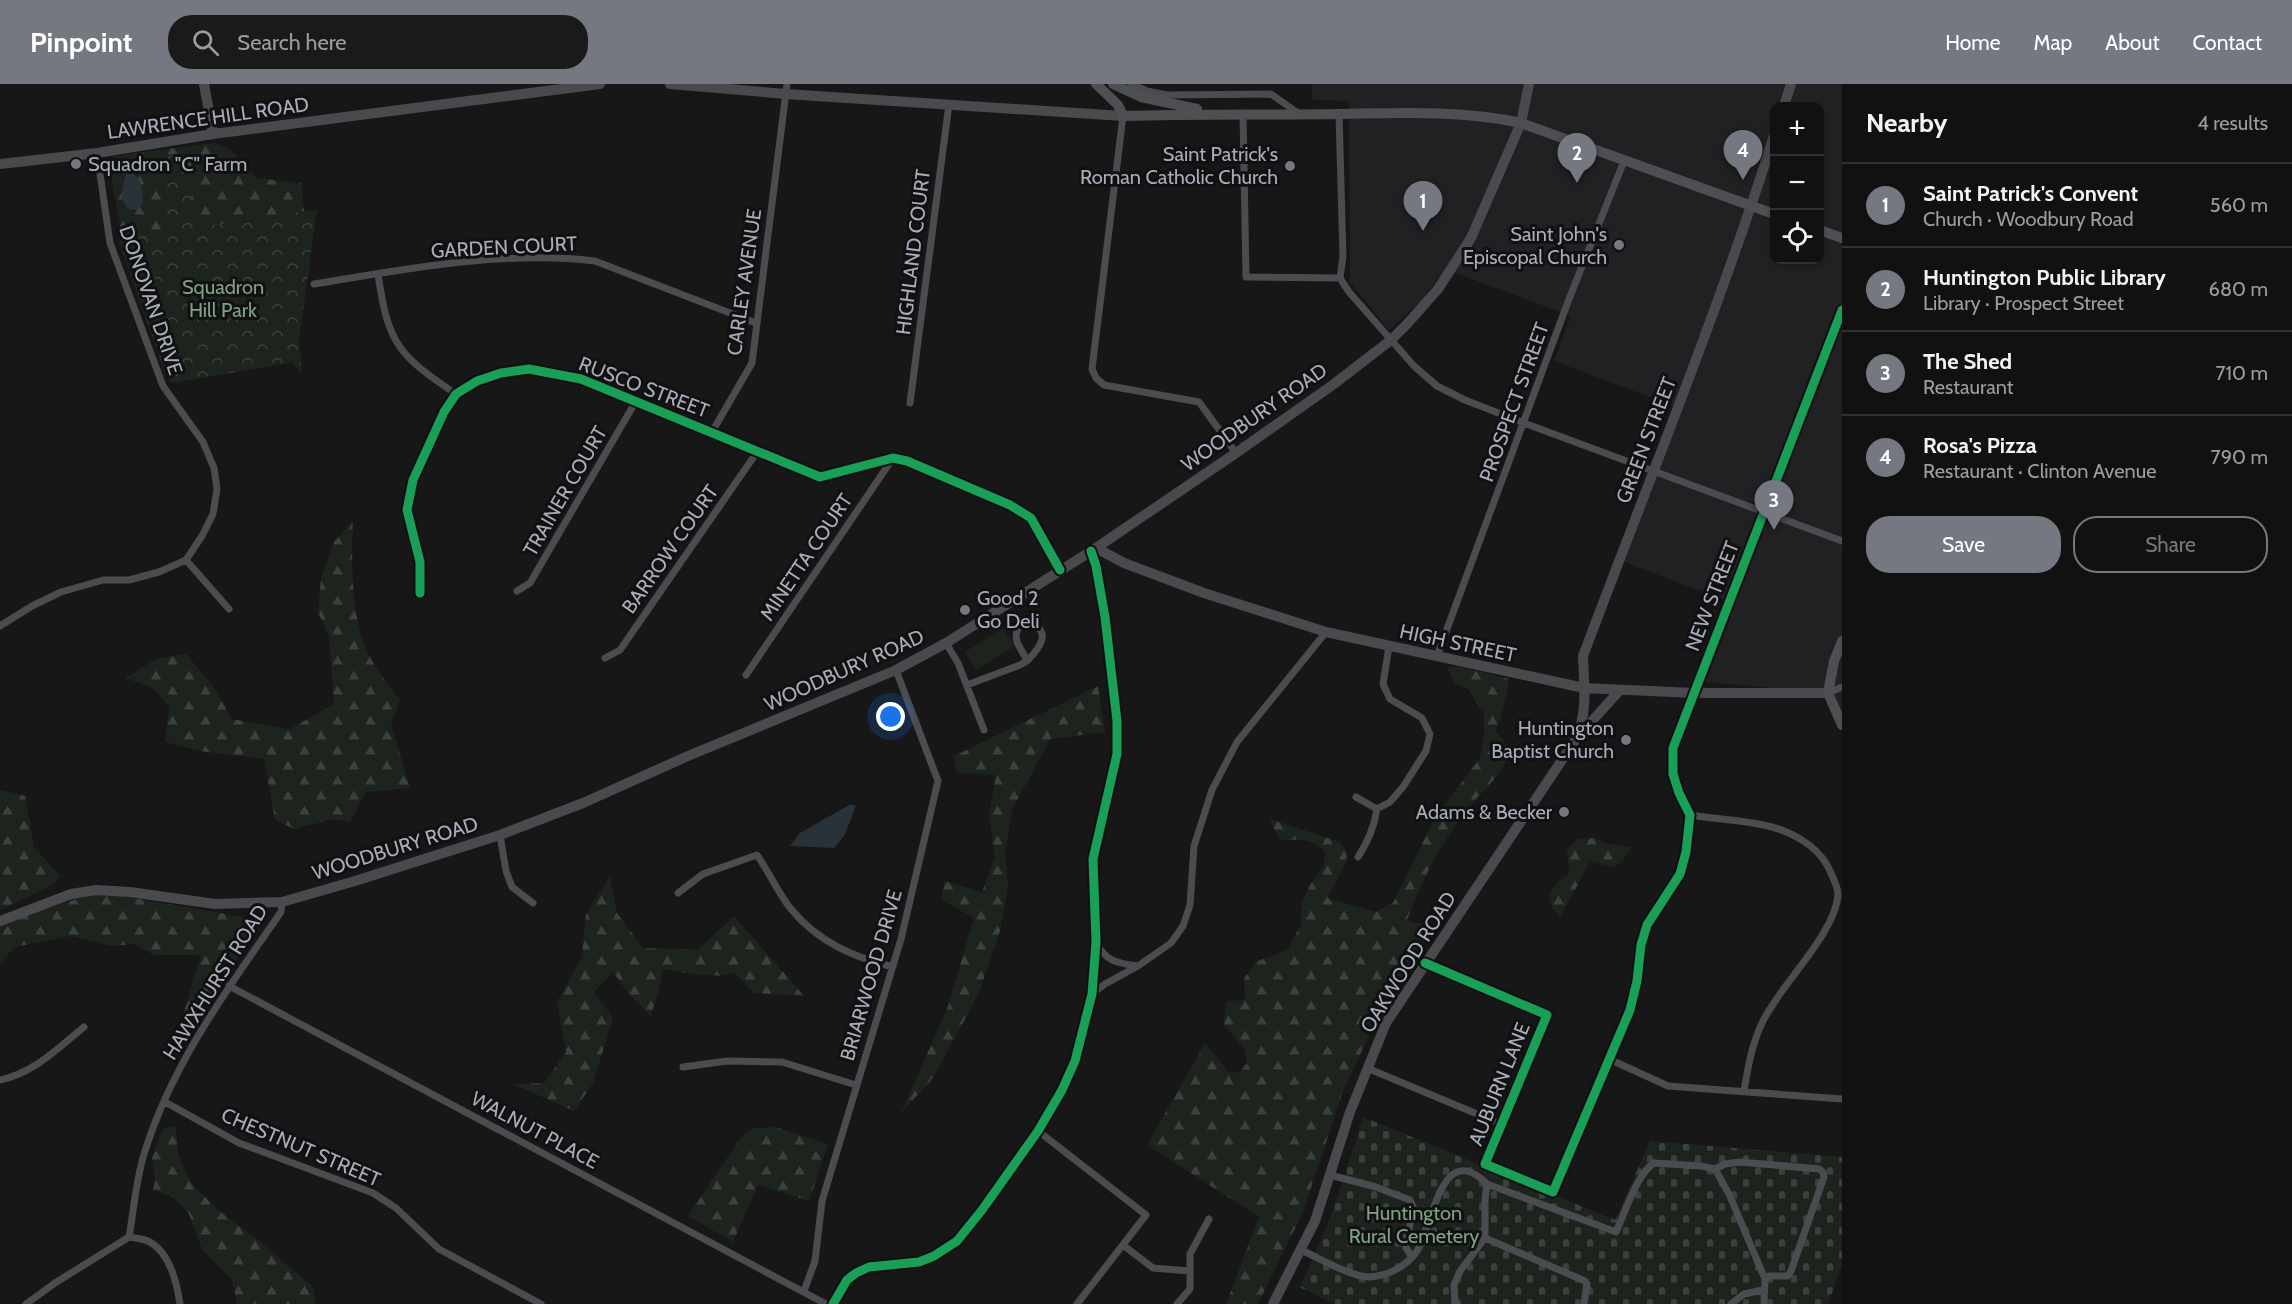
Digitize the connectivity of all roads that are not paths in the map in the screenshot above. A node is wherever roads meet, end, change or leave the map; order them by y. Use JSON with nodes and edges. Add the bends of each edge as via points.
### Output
{"nodes":[{"id":1,"x":204,"y":84,"type":"edge"},
{"id":2,"x":600,"y":84,"type":"edge"},
{"id":3,"x":670,"y":84,"type":"edge"},
{"id":4,"x":1096,"y":84,"type":"edge"},
{"id":5,"x":1113,"y":84,"type":"edge"},
{"id":6,"x":1131,"y":84,"type":"edge"},
{"id":7,"x":1528,"y":84,"type":"edge"},
{"id":8,"x":1791,"y":84,"type":"edge"},
{"id":9,"x":786,"y":89,"type":"edge"},
{"id":10,"x":1785,"y":102,"type":"edge"},
{"id":11,"x":949,"y":104,"type":"junction"},
{"id":12,"x":1227,"y":113,"type":"junction"},
{"id":13,"x":1298,"y":113,"type":"junction"},
{"id":14,"x":1243,"y":114,"type":"junction"},
{"id":15,"x":1339,"y":114,"type":"junction"},
{"id":16,"x":1123,"y":116,"type":"junction"},
{"id":17,"x":1521,"y":123,"type":"junction"},
{"id":18,"x":213,"y":134,"type":"junction"},
{"id":19,"x":1770,"y":149,"type":"edge"},
{"id":20,"x":97,"y":153,"type":"junction"},
{"id":21,"x":1624,"y":160,"type":"junction"},
{"id":22,"x":0,"y":164,"type":"edge"},
{"id":23,"x":1752,"y":206,"type":"junction"},
{"id":24,"x":1770,"y":213,"type":"edge"},
{"id":25,"x":1824,"y":231,"type":"edge"},
{"id":26,"x":1842,"y":238,"type":"edge"},
{"id":27,"x":378,"y":274,"type":"junction"},
{"id":28,"x":1340,"y":278,"type":"junction"},
{"id":29,"x":314,"y":284,"type":"dead end"},
{"id":30,"x":1842,"y":310,"type":"edge"},
{"id":31,"x":756,"y":323,"type":"junction"},
{"id":32,"x":1391,"y":339,"type":"junction"},
{"id":33,"x":456,"y":394,"type":"junction"},
{"id":34,"x":636,"y":401,"type":"junction"},
{"id":35,"x":910,"y":403,"type":"dead end"},
{"id":36,"x":1524,"y":423,"type":"junction"},
{"id":37,"x":712,"y":432,"type":"junction"},
{"id":38,"x":757,"y":452,"type":"junction"},
{"id":39,"x":1236,"y":453,"type":"junction"},
{"id":40,"x":893,"y":459,"type":"junction"},
{"id":41,"x":1653,"y":471,"type":"junction"},
{"id":42,"x":1764,"y":512,"type":"junction"},
{"id":43,"x":1842,"y":541,"type":"edge"},
{"id":44,"x":1094,"y":549,"type":"junction"},
{"id":45,"x":186,"y":560,"type":"junction"},
{"id":46,"x":1060,"y":570,"type":"junction"},
{"id":47,"x":517,"y":591,"type":"dead end"},
{"id":48,"x":420,"y":593,"type":"dead end"},
{"id":49,"x":229,"y":609,"type":"dead end"},
{"id":50,"x":0,"y":626,"type":"edge"},
{"id":51,"x":1326,"y":632,"type":"junction"},
{"id":52,"x":1842,"y":640,"type":"edge"},
{"id":53,"x":946,"y":643,"type":"junction"},
{"id":54,"x":1389,"y":646,"type":"junction"},
{"id":55,"x":1437,"y":656,"type":"junction"},
{"id":56,"x":605,"y":658,"type":"dead end"},
{"id":57,"x":1027,"y":660,"type":"junction"},
{"id":58,"x":896,"y":670,"type":"junction"},
{"id":59,"x":746,"y":675,"type":"dead end"},
{"id":60,"x":967,"y":685,"type":"junction"},
{"id":61,"x":1842,"y":687,"type":"edge"},
{"id":62,"x":1584,"y":688,"type":"junction"},
{"id":63,"x":1620,"y":690,"type":"junction"},
{"id":64,"x":1694,"y":693,"type":"junction"},
{"id":65,"x":1828,"y":693,"type":"junction"},
{"id":66,"x":1842,"y":725,"type":"edge"},
{"id":67,"x":984,"y":730,"type":"dead end"},
{"id":68,"x":1576,"y":739,"type":"junction"},
{"id":69,"x":1356,"y":797,"type":"dead end"},
{"id":70,"x":1377,"y":809,"type":"junction"},
{"id":71,"x":1690,"y":815,"type":"junction"},
{"id":72,"x":500,"y":835,"type":"junction"},
{"id":73,"x":1358,"y":857,"type":"dead end"},
{"id":74,"x":678,"y":893,"type":"dead end"},
{"id":75,"x":1840,"y":894,"type":"edge"},
{"id":76,"x":282,"y":902,"type":"junction"},
{"id":77,"x":533,"y":903,"type":"dead end"},
{"id":78,"x":0,"y":921,"type":"edge"},
{"id":79,"x":1096,"y":942,"type":"junction"},
{"id":80,"x":1425,"y":963,"type":"junction"},
{"id":81,"x":1138,"y":966,"type":"junction"},
{"id":82,"x":893,"y":967,"type":"junction"},
{"id":83,"x":229,"y":986,"type":"junction"},
{"id":84,"x":1092,"y":994,"type":"junction"},
{"id":85,"x":84,"y":1027,"type":"dead end"},
{"id":86,"x":1609,"y":1059,"type":"junction"},
{"id":87,"x":683,"y":1067,"type":"dead end"},
{"id":88,"x":1367,"y":1068,"type":"junction"},
{"id":89,"x":0,"y":1080,"type":"edge"},
{"id":90,"x":856,"y":1085,"type":"junction"},
{"id":91,"x":1744,"y":1091,"type":"junction"},
{"id":92,"x":1842,"y":1099,"type":"edge"},
{"id":93,"x":165,"y":1102,"type":"junction"},
{"id":94,"x":1501,"y":1124,"type":"junction"},
{"id":95,"x":1038,"y":1131,"type":"junction"},
{"id":96,"x":1715,"y":1169,"type":"junction"},
{"id":97,"x":1330,"y":1174,"type":"junction"},
{"id":98,"x":1487,"y":1184,"type":"junction"},
{"id":99,"x":1209,"y":1219,"type":"dead end"},
{"id":100,"x":129,"y":1237,"type":"junction"},
{"id":101,"x":1485,"y":1238,"type":"junction"},
{"id":102,"x":1124,"y":1245,"type":"junction"},
{"id":103,"x":1301,"y":1250,"type":"junction"},
{"id":104,"x":1412,"y":1257,"type":"junction"},
{"id":105,"x":1189,"y":1271,"type":"junction"},
{"id":106,"x":1765,"y":1279,"type":"junction"},
{"id":107,"x":1764,"y":1290,"type":"junction"},
{"id":108,"x":804,"y":1291,"type":"junction"},
{"id":109,"x":26,"y":1304,"type":"edge"},
{"id":110,"x":180,"y":1304,"type":"edge"},
{"id":111,"x":541,"y":1304,"type":"edge"},
{"id":112,"x":826,"y":1304,"type":"edge"},
{"id":113,"x":833,"y":1304,"type":"edge"},
{"id":114,"x":1077,"y":1304,"type":"edge"},
{"id":115,"x":1177,"y":1304,"type":"edge"},
{"id":116,"x":1273,"y":1304,"type":"edge"},
{"id":117,"x":1455,"y":1304,"type":"edge"},
{"id":118,"x":1584,"y":1304,"type":"edge"},
{"id":119,"x":1731,"y":1304,"type":"edge"},
{"id":120,"x":1764,"y":1304,"type":"edge"}],
"edges":[{"from":1,"to":18,"type":"main road"},
{"from":2,"to":18,"type":"main road","name":"LAWRENCE HILL ROAD"},
{"from":3,"to":9,"type":"main road"},
{"from":4,"to":16,"type":"main road","via":[[1118,105]]},
{"from":5,"to":12,"type":"main road","via":[[1141,98]]},
{"from":6,"to":13,"type":"street","via":[[1167,95],[1271,94]]},
{"from":7,"to":17,"type":"main road","name":"WOODBURY ROAD"},
{"from":8,"to":10,"type":"main road"},
{"from":9,"to":11,"type":"main road"},
{"from":9,"to":31,"type":"street","name":"CARLEY AVENUE"},
{"from":11,"to":16,"type":"main road"},
{"from":11,"to":35,"type":"street","name":"HIGHLAND COURT"},
{"from":12,"to":14,"type":"main road"},
{"from":12,"to":16,"type":"main road"},
{"from":13,"to":14,"type":"main road"},
{"from":13,"to":15,"type":"main road"},
{"from":14,"to":28,"type":"street","via":[[1246,277]]},
{"from":15,"to":17,"type":"main road","via":[[1466,114]]},
{"from":15,"to":28,"type":"street","via":[[1343,255]]},
{"from":16,"to":39,"type":"street","via":[[1092,369],[1104,385],[1199,402]]},
{"from":17,"to":21,"type":"main road"},
{"from":17,"to":32,"type":"main road","name":"WOODBURY ROAD","via":[[1471,238],[1438,289]]},
{"from":18,"to":20,"type":"main road","name":"LAWRENCE HILL ROAD"},
{"from":19,"to":23,"type":"main road","name":"GREEN STREET"},
{"from":20,"to":22,"type":"main road","name":"LAWRENCE HILL ROAD"},
{"from":20,"to":45,"type":"street","name":"DONOVAN DRIVE","via":[[110,243],[141,331],[163,386],[202,442],[214,468],[217,489],[213,514]]},
{"from":21,"to":23,"type":"main road"},
{"from":21,"to":36,"type":"street","name":"PROSPECT STREET"},
{"from":23,"to":24,"type":"main road"},
{"from":23,"to":41,"type":"main road","name":"GREEN STREET"},
{"from":25,"to":26,"type":"main road"},
{"from":27,"to":29,"type":"street","name":"GARDEN COURT"},
{"from":27,"to":31,"type":"street","name":"GARDEN COURT","via":[[483,261],[595,261]]},
{"from":27,"to":33,"type":"street","via":[[388,327],[398,347]]},
{"from":28,"to":32,"type":"street"},
{"from":30,"to":42,"type":"main road","name":"NEW STREET"},
{"from":31,"to":37,"type":"street","name":"CARLEY AVENUE","via":[[752,363]]},
{"from":32,"to":36,"type":"street","via":[[1437,386]]},
{"from":32,"to":39,"type":"main road","name":"WOODBURY ROAD"},
{"from":33,"to":34,"type":"street","name":"RUSCO STREET","via":[[493,375],[529,369],[580,379]]},
{"from":33,"to":48,"type":"street","name":"RUSCO STREET","via":[[413,480],[407,510],[420,562]]},
{"from":34,"to":37,"type":"street","name":"RUSCO STREET"},
{"from":34,"to":47,"type":"street","name":"TRAINER COURT","via":[[530,583]]},
{"from":36,"to":41,"type":"street"},
{"from":36,"to":55,"type":"street","name":"PROSPECT STREET"},
{"from":37,"to":38,"type":"street"},
{"from":38,"to":40,"type":"street","via":[[820,477]]},
{"from":38,"to":56,"type":"street","name":"BARROW COURT","via":[[621,650]]},
{"from":39,"to":44,"type":"main road","name":"WOODBURY ROAD"},
{"from":40,"to":46,"type":"street","via":[[907,460],[1031,518]]},
{"from":40,"to":59,"type":"street","name":"MINETTA COURT"},
{"from":41,"to":42,"type":"street"},
{"from":41,"to":62,"type":"main road","name":"GREEN STREET","via":[[1583,656]]},
{"from":42,"to":43,"type":"street"},
{"from":42,"to":64,"type":"main road","name":"NEW STREET"},
{"from":44,"to":46,"type":"main road","name":"WOODBURY ROAD"},
{"from":44,"to":51,"type":"main road","name":"HIGH STREET","via":[[1193,589]]},
{"from":44,"to":79,"type":"street","via":[[1117,732],[1111,789],[1093,859]]},
{"from":45,"to":49,"type":"street"},
{"from":45,"to":50,"type":"street","via":[[129,580],[103,580],[61,592]]},
{"from":46,"to":53,"type":"main road","name":"WOODBURY ROAD"},
{"from":51,"to":54,"type":"main road","name":"HIGH STREET"},
{"from":51,"to":81,"type":"street","via":[[1230,754],[1212,790],[1194,846],[1190,905],[1183,926],[1171,943]]},
{"from":52,"to":65,"type":"main road"},
{"from":53,"to":58,"type":"main road","name":"WOODBURY ROAD"},
{"from":53,"to":60,"type":"street"},
{"from":54,"to":55,"type":"main road","name":"HIGH STREET"},
{"from":54,"to":70,"type":"street","via":[[1383,684],[1390,699],[1422,718],[1430,734],[1426,751],[1403,787],[1390,802]]},
{"from":55,"to":62,"type":"main road","name":"HIGH STREET"},
{"from":57,"to":57,"type":"street","via":[[1042,638],[1036,625],[1028,623],[1018,628],[1015,635]]},
{"from":57,"to":60,"type":"street"},
{"from":58,"to":72,"type":"main road","name":"WOODBURY ROAD"},
{"from":58,"to":82,"type":"street","name":"BRIARWOOD DRIVE","via":[[938,781]]},
{"from":60,"to":67,"type":"street"},
{"from":61,"to":65,"type":"street"},
{"from":62,"to":63,"type":"main road","name":"HIGH STREET"},
{"from":62,"to":68,"type":"main road","name":"OAKWOOD ROAD","via":[[1584,719]]},
{"from":63,"to":64,"type":"main road","name":"HIGH STREET"},
{"from":63,"to":68,"type":"main road"},
{"from":64,"to":65,"type":"main road","name":"HIGH STREET"},
{"from":64,"to":71,"type":"street","via":[[1673,748],[1673,774]]},
{"from":65,"to":66,"type":"main road"},
{"from":68,"to":80,"type":"main road","name":"OAKWOOD ROAD"},
{"from":69,"to":70,"type":"street"},
{"from":70,"to":73,"type":"street","via":[[1374,826]]},
{"from":71,"to":75,"type":"street","via":[[1768,826],[1797,837],[1822,856]]},
{"from":71,"to":86,"type":"street","via":[[1680,874],[1647,925],[1630,1010]]},
{"from":72,"to":76,"type":"main road","name":"WOODBURY ROAD"},
{"from":72,"to":77,"type":"street","via":[[512,886]]},
{"from":74,"to":82,"type":"street","via":[[703,874],[757,855],[790,908],[811,931],[838,949]]},
{"from":75,"to":91,"type":"street","via":[[1832,917],[1763,1020],[1750,1054]]},
{"from":76,"to":78,"type":"main road","name":"WOODBURY ROAD","via":[[215,903],[96,890],[71,894]]},
{"from":76,"to":83,"type":"street","name":"HAWXHURST ROAD","via":[[281,912]]},
{"from":79,"to":81,"type":"street","via":[[1103,955],[1118,963]]},
{"from":79,"to":84,"type":"street"},
{"from":80,"to":88,"type":"main road","name":"OAKWOOD ROAD","via":[[1386,1023]]},
{"from":80,"to":94,"type":"street","name":"AUBURN LANE","via":[[1547,1015]]},
{"from":81,"to":84,"type":"street"},
{"from":82,"to":90,"type":"street","name":"BRIARWOOD DRIVE"},
{"from":83,"to":93,"type":"street","name":"HAWXHURST ROAD","via":[[181,1063]]},
{"from":83,"to":108,"type":"street","name":"WALNUT PLACE"},
{"from":84,"to":95,"type":"street","via":[[1075,1061]]},
{"from":85,"to":89,"type":"street","via":[[36,1066]]},
{"from":86,"to":91,"type":"street","via":[[1668,1086]]},
{"from":86,"to":94,"type":"street","name":"AUBURN LANE","via":[[1553,1192],[1485,1164]]},
{"from":87,"to":90,"type":"street","via":[[782,1062]]},
{"from":88,"to":94,"type":"street"},
{"from":88,"to":97,"type":"main road","name":"OAKWOOD ROAD"},
{"from":90,"to":108,"type":"street","name":"BRIARWOOD DRIVE","via":[[822,1201],[816,1261]]},
{"from":91,"to":92,"type":"street"},
{"from":93,"to":100,"type":"street","name":"HAWXHURST ROAD","via":[[144,1154]]},
{"from":93,"to":111,"type":"street","name":"CHESTNUT STREET","via":[[239,1143],[374,1193],[439,1249]]},
{"from":95,"to":102,"type":"street","via":[[1146,1215]]},
{"from":95,"to":113,"type":"street","via":[[957,1241],[919,1262],[869,1267],[856,1273],[847,1280]]},
{"from":96,"to":98,"type":"street","via":[[1654,1163],[1640,1179],[1618,1233]]},
{"from":96,"to":106,"type":"street"},
{"from":96,"to":106,"type":"street","via":[[1740,1162],[1824,1172],[1791,1271],[1788,1276]]},
{"from":97,"to":103,"type":"main road","name":"OAKWOOD ROAD"},
{"from":97,"to":104,"type":"street","via":[[1410,1200],[1414,1209],[1405,1244]]},
{"from":98,"to":101,"type":"street"},
{"from":98,"to":104,"type":"street","via":[[1474,1173],[1461,1171],[1450,1176]]},
{"from":99,"to":105,"type":"street","via":[[1190,1254]]},
{"from":100,"to":109,"type":"street"},
{"from":100,"to":110,"type":"street","via":[[149,1241],[162,1254],[172,1269]]},
{"from":101,"to":117,"type":"street","via":[[1454,1285]]},
{"from":101,"to":118,"type":"street","via":[[1590,1283]]},
{"from":102,"to":105,"type":"street","via":[[1153,1268]]},
{"from":102,"to":114,"type":"street"},
{"from":103,"to":104,"type":"street","via":[[1364,1276],[1383,1275]]},
{"from":103,"to":116,"type":"main road","name":"OAKWOOD ROAD"},
{"from":105,"to":115,"type":"street","via":[[1190,1289]]},
{"from":106,"to":107,"type":"street"},
{"from":107,"to":119,"type":"street","via":[[1744,1294]]},
{"from":107,"to":120,"type":"street"},
{"from":108,"to":112,"type":"street","name":"WALNUT PLACE"}]}
